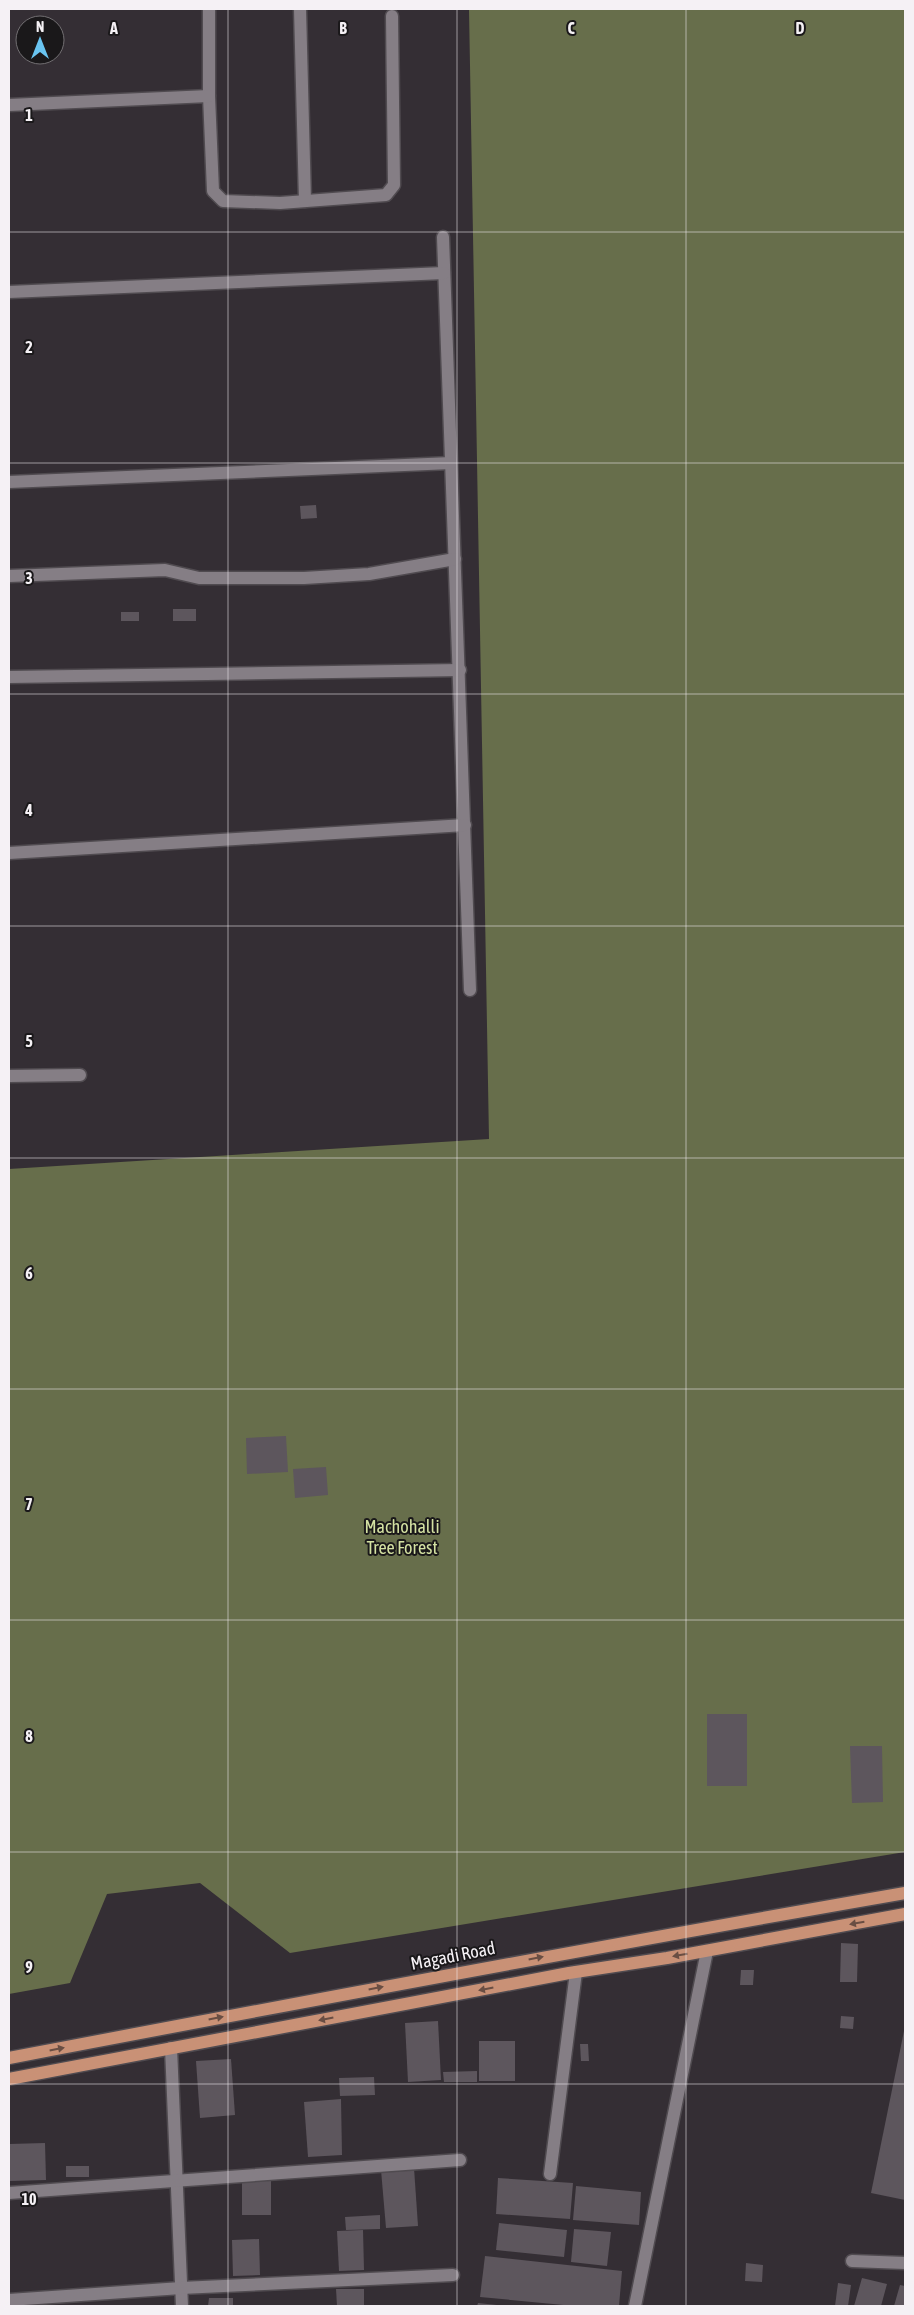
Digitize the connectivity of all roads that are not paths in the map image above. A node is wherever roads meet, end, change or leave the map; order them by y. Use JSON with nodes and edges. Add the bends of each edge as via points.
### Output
{"nodes":[{"id":1,"x":209,"y":9,"type":"edge"},
{"id":2,"x":300,"y":9,"type":"edge"},
{"id":3,"x":392,"y":16,"type":"dead end"},
{"id":4,"x":209,"y":96,"type":"junction"},
{"id":5,"x":9,"y":105,"type":"edge"},
{"id":6,"x":305,"y":201,"type":"junction"},
{"id":7,"x":443,"y":237,"type":"dead end"},
{"id":8,"x":444,"y":273,"type":"junction"},
{"id":9,"x":9,"y":292,"type":"edge"},
{"id":10,"x":452,"y":463,"type":"junction"},
{"id":11,"x":9,"y":482,"type":"edge"},
{"id":12,"x":455,"y":559,"type":"junction"},
{"id":13,"x":9,"y":576,"type":"edge"},
{"id":14,"x":460,"y":670,"type":"junction"},
{"id":15,"x":9,"y":677,"type":"edge"},
{"id":16,"x":464,"y":825,"type":"junction"},
{"id":17,"x":9,"y":853,"type":"edge"},
{"id":18,"x":470,"y":990,"type":"dead end"},
{"id":19,"x":80,"y":1075,"type":"dead end"},
{"id":20,"x":9,"y":1076,"type":"edge"},
{"id":21,"x":905,"y":1893,"type":"edge"},
{"id":22,"x":905,"y":1914,"type":"edge"},
{"id":23,"x":707,"y":1951,"type":"junction"},
{"id":24,"x":576,"y":1972,"type":"junction"},
{"id":25,"x":171,"y":2048,"type":"junction"},
{"id":26,"x":9,"y":2058,"type":"edge"},
{"id":27,"x":9,"y":2079,"type":"edge"},
{"id":28,"x":460,"y":2160,"type":"dead end"},
{"id":29,"x":550,"y":2174,"type":"dead end"},
{"id":30,"x":178,"y":2182,"type":"junction"},
{"id":31,"x":9,"y":2194,"type":"edge"},
{"id":32,"x":852,"y":2260,"type":"dead end"},
{"id":33,"x":905,"y":2263,"type":"edge"},
{"id":34,"x":453,"y":2275,"type":"dead end"},
{"id":35,"x":181,"y":2288,"type":"junction"},
{"id":36,"x":9,"y":2300,"type":"edge"},
{"id":37,"x":182,"y":2306,"type":"edge"},
{"id":38,"x":635,"y":2306,"type":"edge"}],
"edges":[{"from":1,"to":4,"type":"street"},
{"from":2,"to":6,"type":"street"},
{"from":3,"to":6,"type":"street","via":[[394,186],[386,195]]},
{"from":4,"to":5,"type":"street"},
{"from":4,"to":6,"type":"street","via":[[213,190],[224,201],[280,204]]},
{"from":7,"to":8,"type":"street"},
{"from":8,"to":9,"type":"street"},
{"from":8,"to":10,"type":"street"},
{"from":10,"to":11,"type":"street"},
{"from":10,"to":12,"type":"street"},
{"from":12,"to":13,"type":"street","via":[[369,574],[304,578],[199,578],[164,570]]},
{"from":12,"to":14,"type":"street"},
{"from":14,"to":15,"type":"street"},
{"from":14,"to":16,"type":"street"},
{"from":16,"to":17,"type":"street"},
{"from":16,"to":18,"type":"street"},
{"from":19,"to":20,"type":"street"},
{"from":26,"to":21,"type":"main road","name":"Magadi Road","one_way":true,"via":[[556,1954],[674,1936]]},
{"from":22,"to":23,"type":"main road","one_way":true},
{"from":23,"to":24,"type":"main road","one_way":true},
{"from":23,"to":38,"type":"street"},
{"from":24,"to":25,"type":"main road","one_way":true},
{"from":24,"to":29,"type":"street"},
{"from":25,"to":27,"type":"main road"},
{"from":25,"to":30,"type":"street"},
{"from":28,"to":30,"type":"street"},
{"from":30,"to":31,"type":"street"},
{"from":30,"to":35,"type":"street"},
{"from":32,"to":33,"type":"street"},
{"from":34,"to":35,"type":"street"},
{"from":35,"to":36,"type":"street"},
{"from":35,"to":37,"type":"street"}]}
